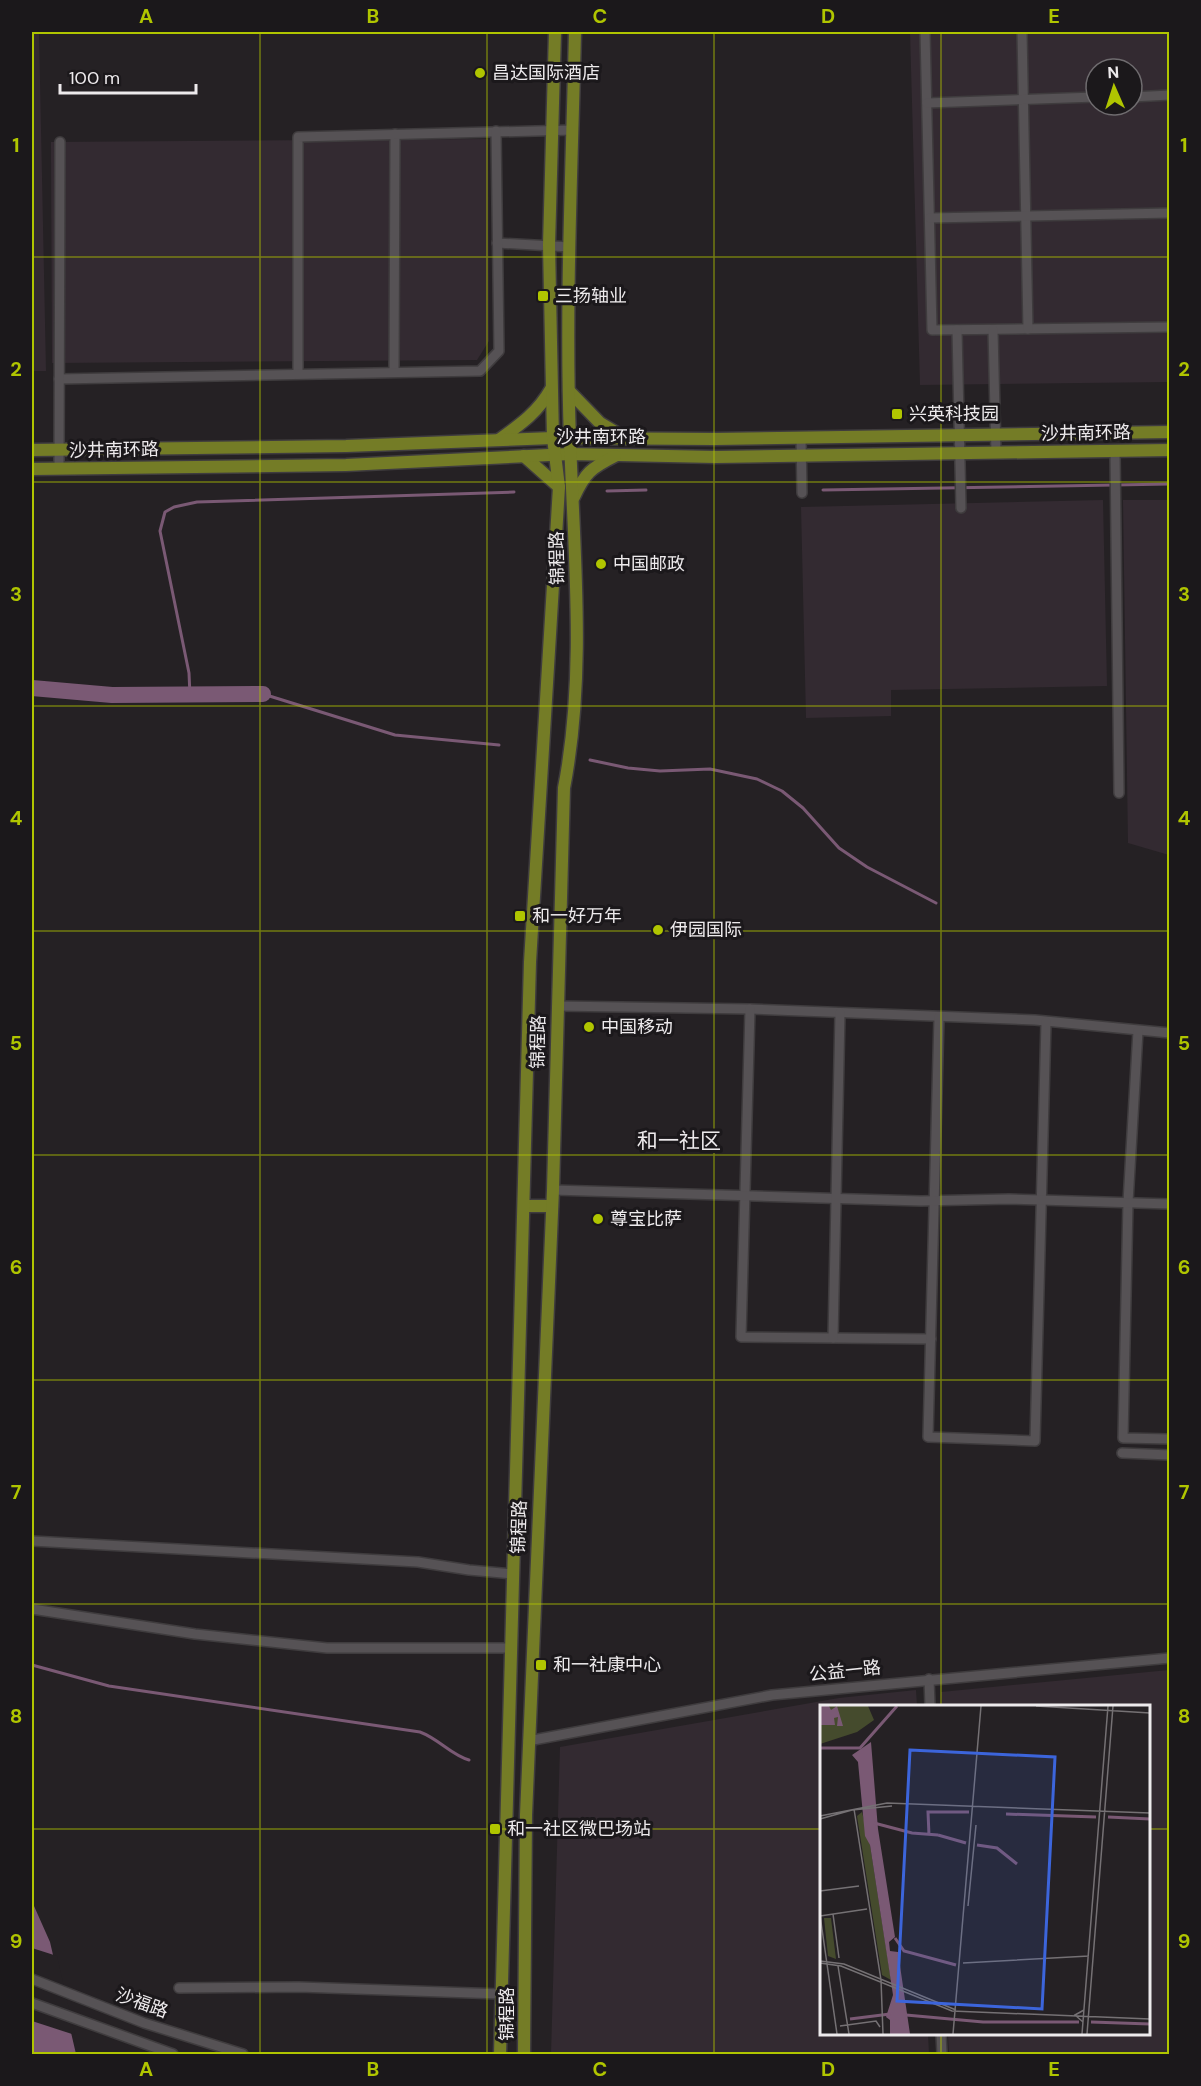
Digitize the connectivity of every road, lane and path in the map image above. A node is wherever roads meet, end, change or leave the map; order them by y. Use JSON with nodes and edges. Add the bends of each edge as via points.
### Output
{"nodes":[{"id":1,"x":555,"y":32,"type":"edge"},
{"id":2,"x":575,"y":32,"type":"edge"},
{"id":3,"x":925,"y":32,"type":"edge"},
{"id":4,"x":1022,"y":32,"type":"edge"},
{"id":5,"x":1144,"y":96,"type":"edge"},
{"id":6,"x":1170,"y":96,"type":"edge"},
{"id":7,"x":1084,"y":98,"type":"edge"},
{"id":8,"x":1023,"y":99,"type":"junction"},
{"id":9,"x":927,"y":103,"type":"junction"},
{"id":10,"x":552,"y":130,"type":"junction"},
{"id":11,"x":573,"y":130,"type":"junction"},
{"id":12,"x":496,"y":131,"type":"junction"},
{"id":13,"x":395,"y":134,"type":"junction"},
{"id":14,"x":60,"y":142,"type":"dead end"},
{"id":15,"x":1170,"y":213,"type":"edge"},
{"id":16,"x":1026,"y":216,"type":"junction"},
{"id":17,"x":930,"y":218,"type":"junction"},
{"id":18,"x":497,"y":243,"type":"junction"},
{"id":19,"x":549,"y":245,"type":"junction"},
{"id":20,"x":570,"y":247,"type":"junction"},
{"id":21,"x":1170,"y":327,"type":"edge"},
{"id":22,"x":1028,"y":329,"type":"junction"},
{"id":23,"x":957,"y":330,"type":"junction"},
{"id":24,"x":993,"y":330,"type":"junction"},
{"id":25,"x":394,"y":372,"type":"junction"},
{"id":26,"x":298,"y":374,"type":"junction"},
{"id":27,"x":59,"y":380,"type":"junction"},
{"id":28,"x":552,"y":388,"type":"junction"},
{"id":29,"x":569,"y":391,"type":"junction"},
{"id":30,"x":1170,"y":432,"type":"edge"},
{"id":31,"x":996,"y":434,"type":"junction"},
{"id":32,"x":959,"y":435,"type":"junction"},
{"id":33,"x":553,"y":438,"type":"junction"},
{"id":34,"x":569,"y":438,"type":"junction"},
{"id":35,"x":801,"y":438,"type":"junction"},
{"id":36,"x":626,"y":439,"type":"junction"},
{"id":37,"x":499,"y":440,"type":"junction"},
{"id":38,"x":32,"y":450,"type":"edge"},
{"id":39,"x":59,"y":450,"type":"junction"},
{"id":40,"x":1170,"y":450,"type":"edge"},
{"id":41,"x":1115,"y":451,"type":"junction"},
{"id":42,"x":959,"y":453,"type":"junction"},
{"id":43,"x":996,"y":453,"type":"junction"},
{"id":44,"x":556,"y":454,"type":"junction"},
{"id":45,"x":570,"y":454,"type":"junction"},
{"id":46,"x":617,"y":455,"type":"junction"},
{"id":47,"x":524,"y":456,"type":"junction"},
{"id":48,"x":802,"y":456,"type":"junction"},
{"id":49,"x":59,"y":468,"type":"junction"},
{"id":50,"x":32,"y":469,"type":"edge"},
{"id":51,"x":558,"y":487,"type":"junction"},
{"id":52,"x":802,"y":493,"type":"dead end"},
{"id":53,"x":574,"y":499,"type":"junction"},
{"id":54,"x":962,"y":508,"type":"dead end"},
{"id":55,"x":1119,"y":793,"type":"dead end"},
{"id":56,"x":557,"y":1006,"type":"junction"},
{"id":57,"x":750,"y":1009,"type":"junction"},
{"id":58,"x":840,"y":1013,"type":"junction"},
{"id":59,"x":939,"y":1017,"type":"junction"},
{"id":60,"x":1046,"y":1022,"type":"junction"},
{"id":61,"x":1138,"y":1031,"type":"junction"},
{"id":62,"x":1170,"y":1033,"type":"edge"},
{"id":63,"x":553,"y":1190,"type":"junction"},
{"id":64,"x":745,"y":1196,"type":"junction"},
{"id":65,"x":834,"y":1199,"type":"junction"},
{"id":66,"x":1040,"y":1200,"type":"junction"},
{"id":67,"x":934,"y":1201,"type":"junction"},
{"id":68,"x":1128,"y":1202,"type":"junction"},
{"id":69,"x":1170,"y":1204,"type":"edge"},
{"id":70,"x":524,"y":1206,"type":"junction"},
{"id":71,"x":552,"y":1206,"type":"junction"},
{"id":72,"x":833,"y":1338,"type":"junction"},
{"id":73,"x":931,"y":1339,"type":"junction"},
{"id":74,"x":1170,"y":1439,"type":"edge"},
{"id":75,"x":1122,"y":1453,"type":"dead end"},
{"id":76,"x":1170,"y":1455,"type":"edge"},
{"id":77,"x":32,"y":1541,"type":"edge"},
{"id":78,"x":513,"y":1574,"type":"junction"},
{"id":79,"x":32,"y":1609,"type":"edge"},
{"id":80,"x":510,"y":1648,"type":"junction"},
{"id":81,"x":1170,"y":1658,"type":"edge"},
{"id":82,"x":929,"y":1679,"type":"junction"},
{"id":83,"x":930,"y":1705,"type":"edge"},
{"id":84,"x":528,"y":1741,"type":"junction"},
{"id":85,"x":32,"y":1979,"type":"edge"},
{"id":86,"x":179,"y":1988,"type":"dead end"},
{"id":87,"x":501,"y":1994,"type":"junction"},
{"id":88,"x":32,"y":2003,"type":"edge"},
{"id":89,"x":941,"y":2035,"type":"edge"},
{"id":90,"x":173,"y":2055,"type":"edge"},
{"id":91,"x":243,"y":2055,"type":"edge"},
{"id":92,"x":500,"y":2055,"type":"edge"},
{"id":93,"x":524,"y":2055,"type":"edge"},
{"id":94,"x":942,"y":2055,"type":"edge"}],
"edges":[{"from":1,"to":10,"type":"main road","name":"锦程路"},
{"from":2,"to":11,"type":"main road","name":"锦程路"},
{"from":3,"to":9,"type":"street"},
{"from":4,"to":8,"type":"street"},
{"from":5,"to":6,"type":"street"},
{"from":7,"to":8,"type":"street"},
{"from":8,"to":9,"type":"street"},
{"from":8,"to":16,"type":"street"},
{"from":9,"to":17,"type":"street"},
{"from":10,"to":11,"type":"street"},
{"from":10,"to":12,"type":"street"},
{"from":10,"to":19,"type":"main road","name":"锦程路"},
{"from":11,"to":20,"type":"main road","name":"锦程路"},
{"from":12,"to":13,"type":"street"},
{"from":12,"to":18,"type":"street"},
{"from":13,"to":25,"type":"street"},
{"from":13,"to":26,"type":"street","via":[[298,137]]},
{"from":14,"to":27,"type":"street"},
{"from":15,"to":16,"type":"street"},
{"from":16,"to":17,"type":"street"},
{"from":16,"to":22,"type":"street"},
{"from":17,"to":23,"type":"street","via":[[932,330]]},
{"from":18,"to":19,"type":"street"},
{"from":18,"to":25,"type":"street","via":[[499,351],[480,371]]},
{"from":19,"to":20,"type":"street"},
{"from":19,"to":28,"type":"main road","name":"锦程路"},
{"from":20,"to":29,"type":"main road","name":"锦程路"},
{"from":21,"to":22,"type":"street"},
{"from":22,"to":24,"type":"street"},
{"from":23,"to":24,"type":"street"},
{"from":23,"to":32,"type":"street"},
{"from":24,"to":31,"type":"street"},
{"from":25,"to":26,"type":"street"},
{"from":26,"to":27,"type":"street"},
{"from":27,"to":39,"type":"street"},
{"from":28,"to":33,"type":"main road","name":"锦程路"},
{"from":28,"to":37,"type":"main road","via":[[529,419]]},
{"from":29,"to":34,"type":"main road","name":"锦程路"},
{"from":29,"to":36,"type":"main road","via":[[593,417]]},
{"from":30,"to":31,"type":"main road","name":"沙井南环路"},
{"from":31,"to":32,"type":"main road","name":"沙井南环路"},
{"from":31,"to":43,"type":"street"},
{"from":32,"to":35,"type":"main road","name":"沙井南环路"},
{"from":32,"to":42,"type":"street"},
{"from":33,"to":34,"type":"main road","name":"沙井南环路"},
{"from":33,"to":37,"type":"main road","name":"沙井南环路"},
{"from":33,"to":44,"type":"main road","name":"锦程路"},
{"from":34,"to":36,"type":"main road","name":"沙井南环路"},
{"from":34,"to":45,"type":"main road","name":"锦程路"},
{"from":35,"to":36,"type":"main road","name":"沙井南环路"},
{"from":35,"to":48,"type":"street"},
{"from":37,"to":39,"type":"main road","name":"沙井南环路","via":[[346,447]]},
{"from":38,"to":39,"type":"main road","name":"沙井南环路"},
{"from":39,"to":49,"type":"street"},
{"from":40,"to":41,"type":"main road","name":"沙井南环路"},
{"from":41,"to":43,"type":"main road","name":"沙井南环路"},
{"from":41,"to":55,"type":"street"},
{"from":42,"to":43,"type":"main road","name":"沙井南环路"},
{"from":42,"to":48,"type":"main road","name":"沙井南环路"},
{"from":42,"to":54,"type":"street"},
{"from":44,"to":45,"type":"main road","name":"沙井南环路"},
{"from":44,"to":47,"type":"main road","name":"沙井南环路"},
{"from":44,"to":51,"type":"main road","name":"锦程路"},
{"from":45,"to":46,"type":"main road","name":"沙井南环路"},
{"from":45,"to":53,"type":"main road","name":"锦程路"},
{"from":46,"to":48,"type":"main road","name":"沙井南环路"},
{"from":46,"to":53,"type":"main road","via":[[594,466],[584,476]]},
{"from":47,"to":49,"type":"main road","name":"沙井南环路","via":[[346,465]]},
{"from":47,"to":51,"type":"main road"},
{"from":48,"to":52,"type":"street"},
{"from":49,"to":50,"type":"main road","name":"沙井南环路"},
{"from":51,"to":70,"type":"main road","name":"锦程路","via":[[530,962]]},
{"from":53,"to":56,"type":"main road","name":"锦程路","via":[[574,738],[564,788]]},
{"from":56,"to":57,"type":"street"},
{"from":56,"to":63,"type":"main road","name":"锦程路"},
{"from":57,"to":58,"type":"street"},
{"from":57,"to":64,"type":"street"},
{"from":58,"to":59,"type":"street"},
{"from":58,"to":65,"type":"street"},
{"from":59,"to":60,"type":"street"},
{"from":59,"to":67,"type":"street"},
{"from":60,"to":61,"type":"street"},
{"from":60,"to":66,"type":"street"},
{"from":61,"to":62,"type":"street"},
{"from":61,"to":68,"type":"street"},
{"from":63,"to":64,"type":"street"},
{"from":63,"to":71,"type":"main road","name":"锦程路"},
{"from":64,"to":65,"type":"street"},
{"from":64,"to":72,"type":"street","via":[[741,1337]]},
{"from":65,"to":67,"type":"street"},
{"from":65,"to":72,"type":"street"},
{"from":66,"to":67,"type":"street"},
{"from":66,"to":68,"type":"street"},
{"from":66,"to":73,"type":"street","via":[[1035,1441],[928,1437]]},
{"from":67,"to":73,"type":"street"},
{"from":68,"to":69,"type":"street"},
{"from":68,"to":74,"type":"street","via":[[1123,1438]]},
{"from":70,"to":71,"type":"main road"},
{"from":70,"to":78,"type":"main road","name":"锦程路"},
{"from":71,"to":84,"type":"main road","name":"锦程路"},
{"from":72,"to":73,"type":"street"},
{"from":75,"to":76,"type":"street"},
{"from":77,"to":78,"type":"street","via":[[418,1562]]},
{"from":78,"to":80,"type":"main road","name":"锦程路"},
{"from":79,"to":80,"type":"street","via":[[195,1634],[327,1648]]},
{"from":80,"to":87,"type":"main road","name":"锦程路"},
{"from":81,"to":82,"type":"street","name":"公益一路"},
{"from":82,"to":83,"type":"street"},
{"from":82,"to":84,"type":"street","name":"公益一路","via":[[772,1695]]},
{"from":84,"to":93,"type":"main road","name":"锦程路"},
{"from":85,"to":91,"type":"street","name":"沙福路"},
{"from":86,"to":87,"type":"street","via":[[299,1987]]},
{"from":87,"to":92,"type":"main road","name":"锦程路"},
{"from":88,"to":90,"type":"street","name":"沙福路"},
{"from":89,"to":94,"type":"street"}]}
